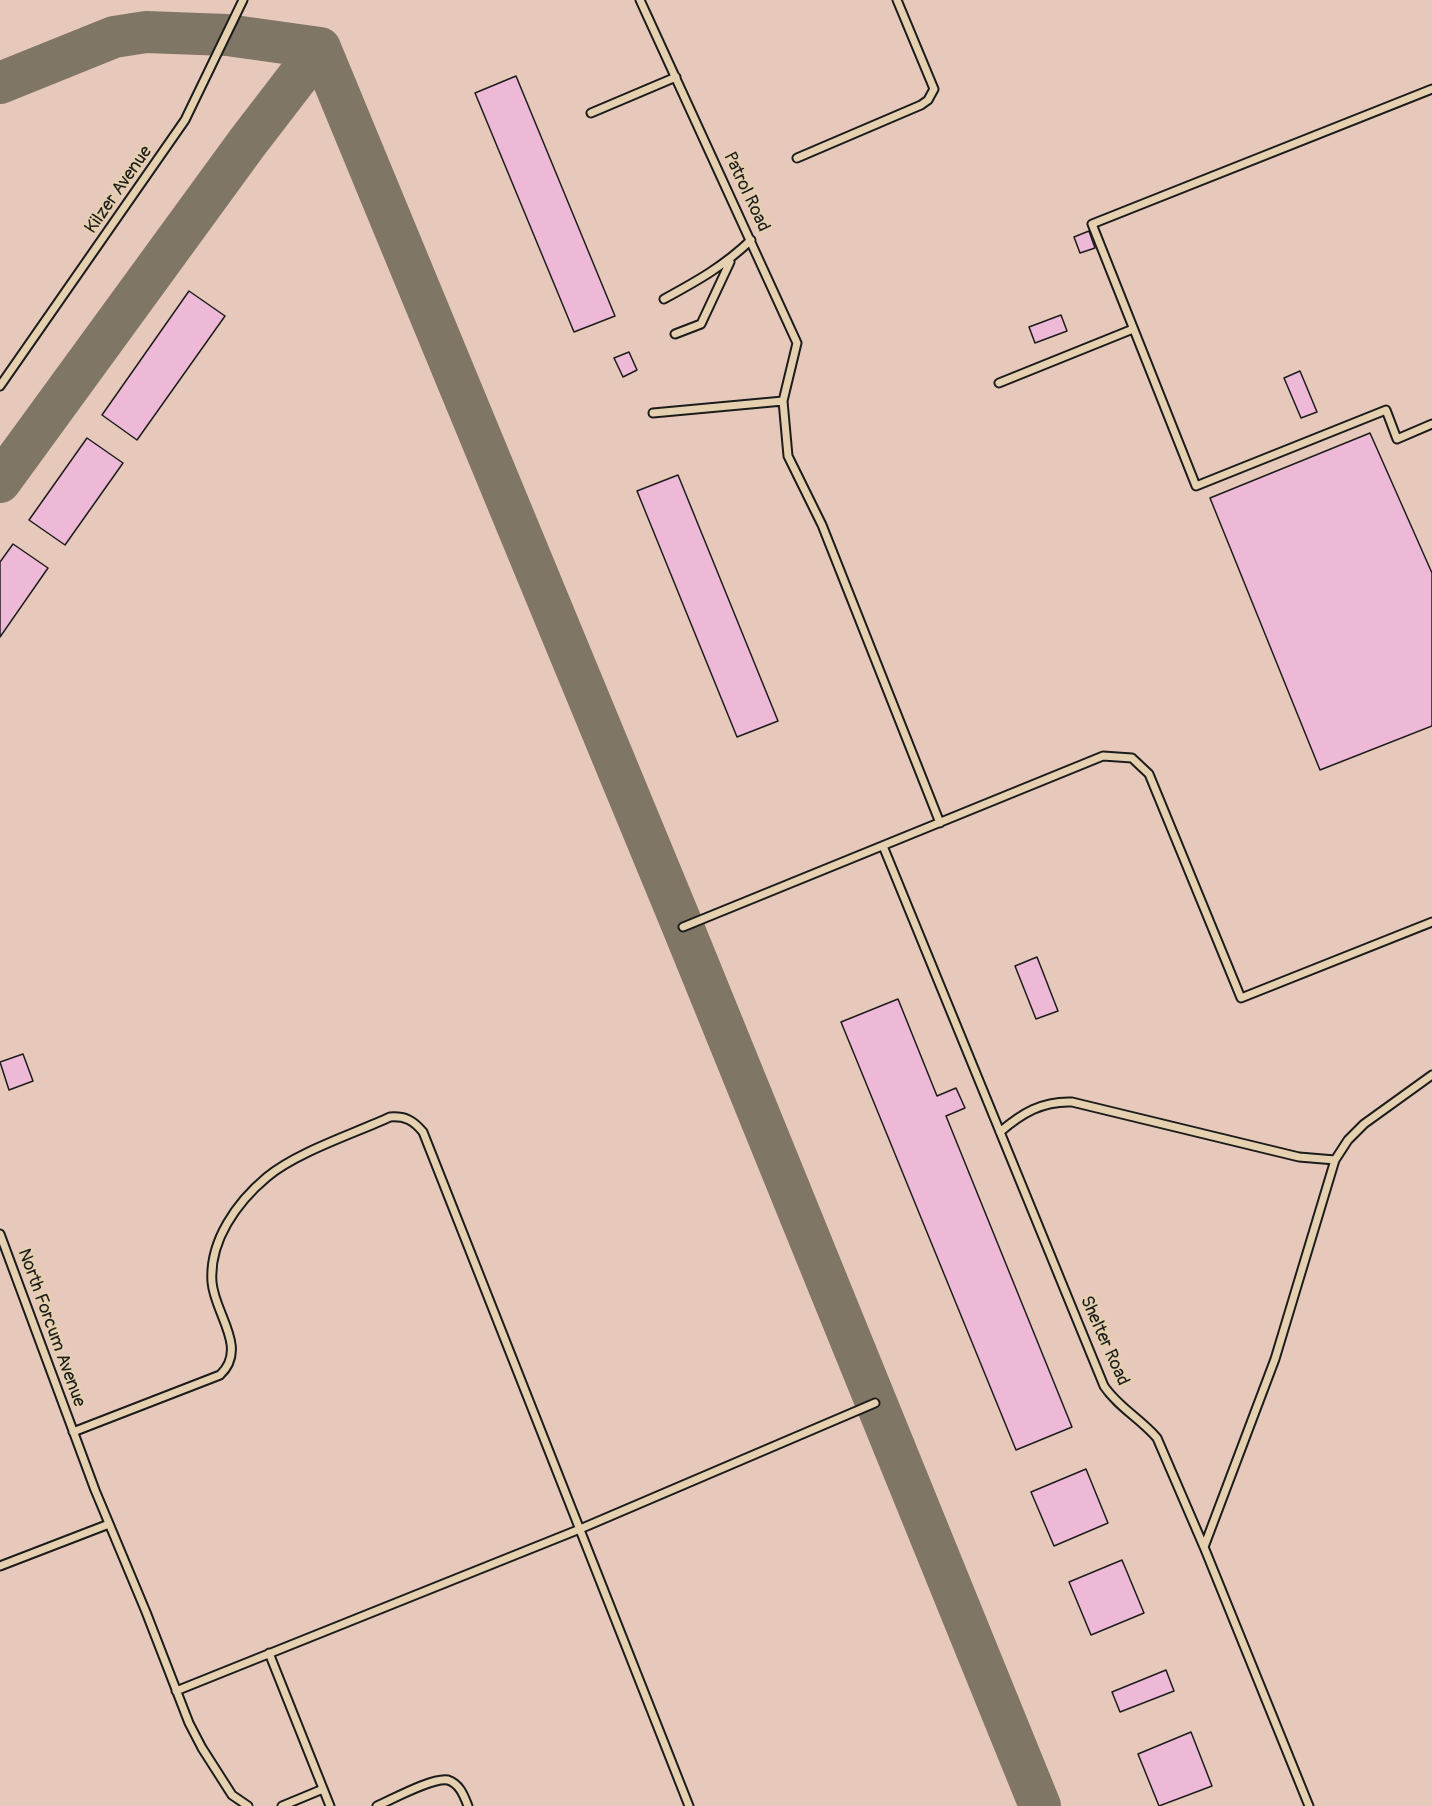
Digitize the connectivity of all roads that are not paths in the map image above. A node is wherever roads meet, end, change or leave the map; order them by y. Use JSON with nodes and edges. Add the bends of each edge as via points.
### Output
{"nodes":[{"id":1,"x":243,"y":0,"type":"edge"},
{"id":2,"x":640,"y":0,"type":"edge"},
{"id":3,"x":897,"y":0,"type":"edge"},
{"id":4,"x":676,"y":77,"type":"junction"},
{"id":5,"x":1432,"y":89,"type":"edge"},
{"id":6,"x":591,"y":113,"type":"dead end"},
{"id":7,"x":797,"y":158,"type":"dead end"},
{"id":8,"x":752,"y":240,"type":"junction"},
{"id":9,"x":731,"y":260,"type":"junction"},
{"id":10,"x":664,"y":299,"type":"dead end"},
{"id":11,"x":1133,"y":329,"type":"junction"},
{"id":12,"x":675,"y":334,"type":"dead end"},
{"id":13,"x":999,"y":383,"type":"dead end"},
{"id":14,"x":0,"y":386,"type":"edge"},
{"id":15,"x":783,"y":401,"type":"junction"},
{"id":16,"x":653,"y":413,"type":"dead end"},
{"id":17,"x":1432,"y":424,"type":"edge"},
{"id":18,"x":940,"y":823,"type":"junction"},
{"id":19,"x":883,"y":846,"type":"junction"},
{"id":20,"x":1432,"y":922,"type":"edge"},
{"id":21,"x":683,"y":927,"type":"dead end"},
{"id":22,"x":1432,"y":1075,"type":"edge"},
{"id":23,"x":1000,"y":1132,"type":"junction"},
{"id":24,"x":1335,"y":1160,"type":"junction"},
{"id":25,"x":0,"y":1234,"type":"edge"},
{"id":26,"x":875,"y":1403,"type":"dead end"},
{"id":27,"x":73,"y":1432,"type":"junction"},
{"id":28,"x":109,"y":1524,"type":"junction"},
{"id":29,"x":580,"y":1528,"type":"junction"},
{"id":30,"x":1204,"y":1547,"type":"junction"},
{"id":31,"x":0,"y":1566,"type":"edge"},
{"id":32,"x":269,"y":1653,"type":"junction"},
{"id":33,"x":176,"y":1691,"type":"junction"},
{"id":34,"x":323,"y":1790,"type":"junction"},
{"id":35,"x":248,"y":1806,"type":"edge"},
{"id":36,"x":282,"y":1806,"type":"edge"},
{"id":37,"x":330,"y":1806,"type":"edge"},
{"id":38,"x":377,"y":1806,"type":"edge"},
{"id":39,"x":468,"y":1806,"type":"edge"},
{"id":40,"x":689,"y":1806,"type":"edge"},
{"id":41,"x":1309,"y":1806,"type":"edge"}],
"edges":[{"from":1,"to":14,"type":"lane","name":"Kilzer Avenue","via":[[185,120]]},
{"from":2,"to":4,"type":"lane","name":"Patrol Road"},
{"from":3,"to":7,"type":"lane","via":[[933,89],[928,100]]},
{"from":4,"to":6,"type":"lane"},
{"from":4,"to":8,"type":"lane","name":"Patrol Road"},
{"from":5,"to":11,"type":"lane","via":[[1092,224]]},
{"from":8,"to":9,"type":"lane"},
{"from":8,"to":15,"type":"lane","name":"Patrol Road","via":[[797,343]]},
{"from":9,"to":10,"type":"lane"},
{"from":9,"to":12,"type":"lane","via":[[701,324]]},
{"from":11,"to":13,"type":"lane"},
{"from":11,"to":17,"type":"lane","via":[[1196,486],[1386,410],[1397,439]]},
{"from":15,"to":16,"type":"lane"},
{"from":15,"to":18,"type":"lane","name":"Patrol Road","via":[[788,456],[822,525]]},
{"from":18,"to":19,"type":"lane"},
{"from":18,"to":20,"type":"lane","via":[[1104,756],[1131,758],[1149,774],[1241,998]]},
{"from":19,"to":21,"type":"lane"},
{"from":19,"to":23,"type":"lane","name":"Shelter Road"},
{"from":22,"to":24,"type":"lane","via":[[1364,1124]]},
{"from":23,"to":24,"type":"lane","via":[[1029,1110],[1058,1101],[1072,1102],[1299,1157]]},
{"from":23,"to":30,"type":"lane","name":"Shelter Road","via":[[1104,1386],[1157,1438]]},
{"from":24,"to":30,"type":"lane","via":[[1275,1359]]},
{"from":25,"to":27,"type":"lane","name":"North Forcum Avenue"},
{"from":26,"to":29,"type":"lane"},
{"from":27,"to":28,"type":"lane","name":"North Forcum Avenue"},
{"from":27,"to":29,"type":"lane","via":[[220,1375],[232,1357],[233,1348],[214,1298],[212,1269],[215,1250],[234,1213],[266,1178],[293,1160],[390,1118],[406,1118],[423,1132]]},
{"from":28,"to":31,"type":"lane"},
{"from":28,"to":33,"type":"lane","name":"North Forcum Avenue"},
{"from":29,"to":32,"type":"lane"},
{"from":29,"to":40,"type":"lane"},
{"from":30,"to":41,"type":"lane","name":"Shelter Road"},
{"from":32,"to":33,"type":"lane"},
{"from":32,"to":34,"type":"lane"},
{"from":33,"to":35,"type":"lane","name":"North Forcum Avenue","via":[[202,1748],[232,1795]]},
{"from":34,"to":36,"type":"lane"},
{"from":34,"to":37,"type":"lane"},
{"from":38,"to":39,"type":"lane","via":[[440,1780],[455,1784]]}]}
